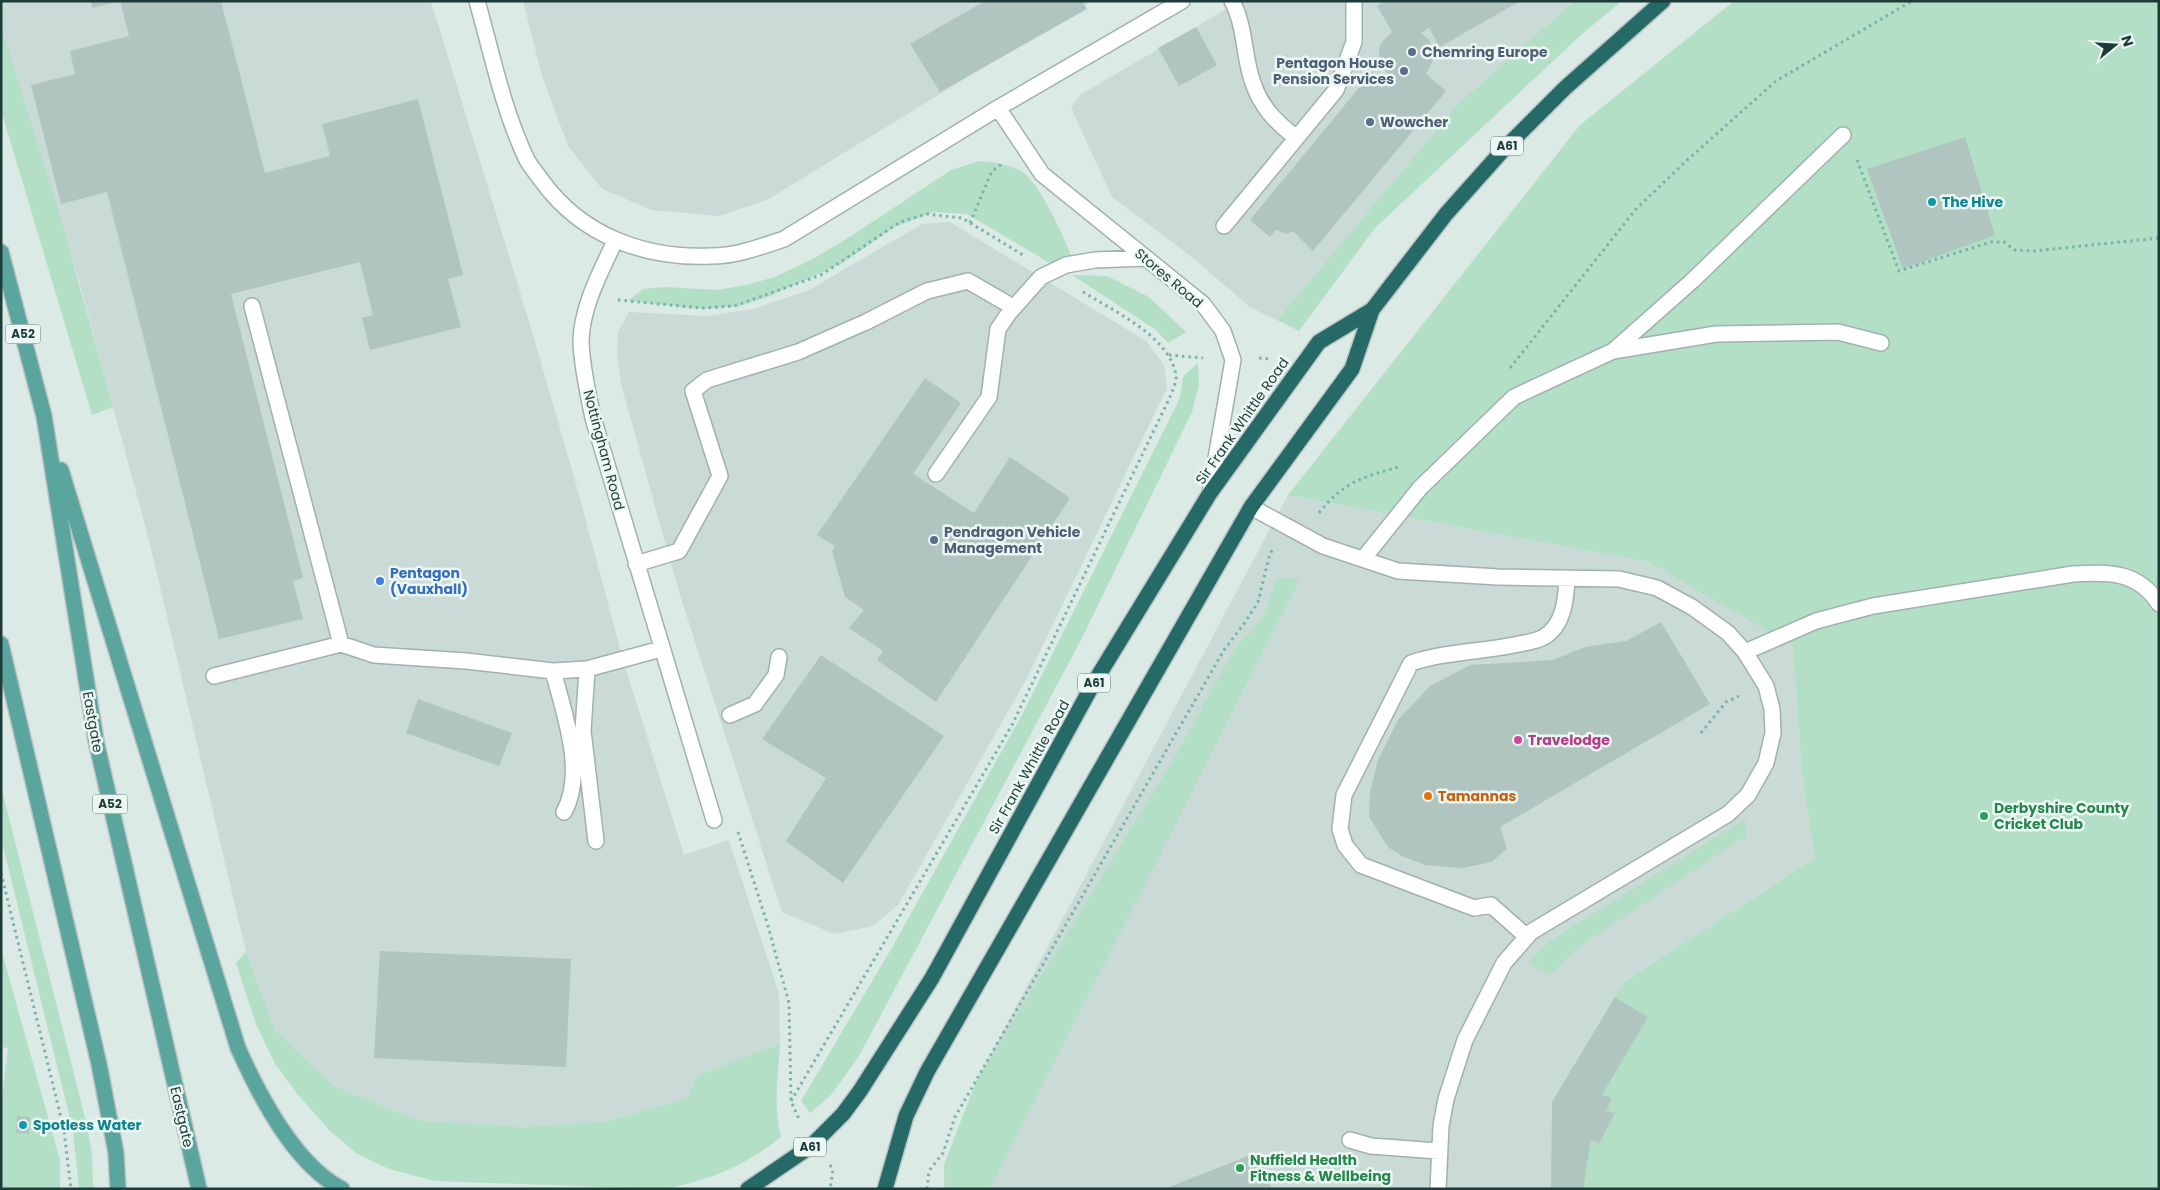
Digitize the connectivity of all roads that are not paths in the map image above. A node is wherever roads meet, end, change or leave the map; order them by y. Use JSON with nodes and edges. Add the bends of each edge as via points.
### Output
{"nodes":[{"id":1,"x":478,"y":1,"type":"edge"},
{"id":2,"x":1182,"y":1,"type":"edge"},
{"id":3,"x":1232,"y":1,"type":"edge"},
{"id":4,"x":1354,"y":1,"type":"edge"},
{"id":5,"x":1663,"y":1,"type":"edge"},
{"id":6,"x":998,"y":108,"type":"junction"},
{"id":7,"x":1843,"y":135,"type":"road end"},
{"id":8,"x":1295,"y":137,"type":"junction"},
{"id":9,"x":1224,"y":226,"type":"dead end"},
{"id":10,"x":615,"y":241,"type":"junction"},
{"id":11,"x":1,"y":252,"type":"edge"},
{"id":12,"x":1145,"y":258,"type":"junction"},
{"id":13,"x":252,"y":306,"type":"dead end"},
{"id":14,"x":1014,"y":307,"type":"junction"},
{"id":15,"x":1372,"y":310,"type":"junction"},
{"id":16,"x":1881,"y":343,"type":"dead end"},
{"id":17,"x":1613,"y":351,"type":"junction"},
{"id":18,"x":44,"y":416,"type":"junction"},
{"id":19,"x":936,"y":474,"type":"dead end"},
{"id":20,"x":1210,"y":494,"type":"junction"},
{"id":21,"x":1251,"y":507,"type":"junction"},
{"id":22,"x":1363,"y":560,"type":"junction"},
{"id":23,"x":636,"y":564,"type":"junction"},
{"id":24,"x":1567,"y":578,"type":"junction"},
{"id":25,"x":2154,"y":586,"type":"edge"},
{"id":26,"x":2159,"y":604,"type":"edge"},
{"id":27,"x":1,"y":644,"type":"edge"},
{"id":28,"x":341,"y":644,"type":"junction"},
{"id":29,"x":661,"y":649,"type":"junction"},
{"id":30,"x":1745,"y":652,"type":"junction"},
{"id":31,"x":779,"y":657,"type":"dead end"},
{"id":32,"x":587,"y":669,"type":"junction"},
{"id":33,"x":553,"y":671,"type":"junction"},
{"id":34,"x":214,"y":676,"type":"dead end"},
{"id":35,"x":730,"y":715,"type":"dead end"},
{"id":36,"x":564,"y":812,"type":"dead end"},
{"id":37,"x":714,"y":820,"type":"road end"},
{"id":38,"x":596,"y":841,"type":"dead end"},
{"id":39,"x":1527,"y":937,"type":"junction"},
{"id":40,"x":1350,"y":1140,"type":"dead end"},
{"id":41,"x":1438,"y":1151,"type":"junction"},
{"id":42,"x":118,"y":1189,"type":"edge"},
{"id":43,"x":199,"y":1189,"type":"edge"},
{"id":44,"x":342,"y":1189,"type":"edge"},
{"id":45,"x":748,"y":1189,"type":"edge"},
{"id":46,"x":884,"y":1189,"type":"edge"},
{"id":47,"x":1438,"y":1189,"type":"edge"}],
"edges":[{"from":1,"to":10,"type":"street","via":[[513,127],[528,162],[554,197],[579,220]]},
{"from":2,"to":6,"type":"street"},
{"from":3,"to":8,"type":"street","via":[[1240,15],[1253,83],[1273,120]]},
{"from":4,"to":8,"type":"street","via":[[1354,42],[1336,90]]},
{"from":5,"to":15,"type":"highway","name":"Sir Frank Whittle Road","number":"A61","via":[[1565,88],[1504,149],[1446,214]]},
{"from":6,"to":10,"type":"street","via":[[784,239],[745,252],[712,256],[670,256]]},
{"from":6,"to":12,"type":"street","name":"Stores Road","via":[[1042,174]]},
{"from":7,"to":17,"type":"street","via":[[1692,281]]},
{"from":8,"to":9,"type":"street"},
{"from":10,"to":23,"type":"street","name":"Nottingham Road","via":[[590,295],[581,340],[593,418]]},
{"from":11,"to":18,"type":"main road","name":"Eastgate","number":"A52"},
{"from":12,"to":14,"type":"street","via":[[1066,265],[1040,277]]},
{"from":12,"to":20,"type":"street","name":"Stores Road","via":[[1203,304],[1223,331],[1233,360]]},
{"from":13,"to":28,"type":"street"},
{"from":14,"to":19,"type":"street","via":[[998,329],[989,397]]},
{"from":14,"to":23,"type":"street","via":[[968,281],[927,291],[798,352],[707,380],[693,391],[720,476],[679,551]]},
{"from":15,"to":20,"type":"highway","name":"Sir Frank Whittle Road","number":"A61","via":[[1319,342]]},
{"from":15,"to":21,"type":"highway","name":"Sir Frank Whittle Road","number":"A61","via":[[1352,369]]},
{"from":16,"to":17,"type":"street","via":[[1838,332],[1716,334]]},
{"from":17,"to":22,"type":"street","via":[[1514,397],[1420,488]]},
{"from":18,"to":43,"type":"main road","name":"Eastgate","number":"A52","via":[[96,741]]},
{"from":18,"to":44,"type":"main road","via":[[238,1048],[254,1084],[292,1142],[312,1165]]},
{"from":20,"to":45,"type":"highway","name":"Sir Frank Whittle Road","number":"A61","via":[[1092,686],[932,978],[860,1091],[843,1114],[811,1146]]},
{"from":21,"to":22,"type":"street","via":[[1323,546]]},
{"from":21,"to":46,"type":"highway","name":"Sir Frank Whittle Road","number":"A61","via":[[927,1072],[906,1116]]},
{"from":22,"to":24,"type":"street","via":[[1398,571]]},
{"from":23,"to":29,"type":"street","name":"Nottingham Road"},
{"from":24,"to":30,"type":"street","via":[[1619,579],[1657,588],[1728,633]]},
{"from":24,"to":39,"type":"street","via":[[1566,601],[1560,619],[1545,636],[1491,650],[1434,655],[1411,663],[1344,795],[1340,829],[1345,845],[1360,865],[1474,908],[1491,905]]},
{"from":25,"to":26,"type":"street"},
{"from":25,"to":30,"type":"street","via":[[2128,577],[2074,574],[1873,606],[1816,621]]},
{"from":27,"to":42,"type":"main road","via":[[99,1064],[116,1153]]},
{"from":28,"to":33,"type":"street","via":[[374,655]]},
{"from":28,"to":34,"type":"street"},
{"from":29,"to":32,"type":"street"},
{"from":29,"to":37,"type":"street","name":"Nottingham Road"},
{"from":30,"to":39,"type":"street","via":[[1766,686],[1773,719],[1771,746],[1759,779],[1748,795],[1728,814]]},
{"from":31,"to":35,"type":"street","via":[[776,675],[755,704]]},
{"from":32,"to":33,"type":"street"},
{"from":32,"to":38,"type":"street","via":[[583,731]]},
{"from":33,"to":36,"type":"street","via":[[575,774],[571,800]]},
{"from":39,"to":41,"type":"street","via":[[1504,963],[1465,1040],[1446,1099]]},
{"from":40,"to":41,"type":"street","via":[[1371,1146]]},
{"from":41,"to":47,"type":"street"}]}
